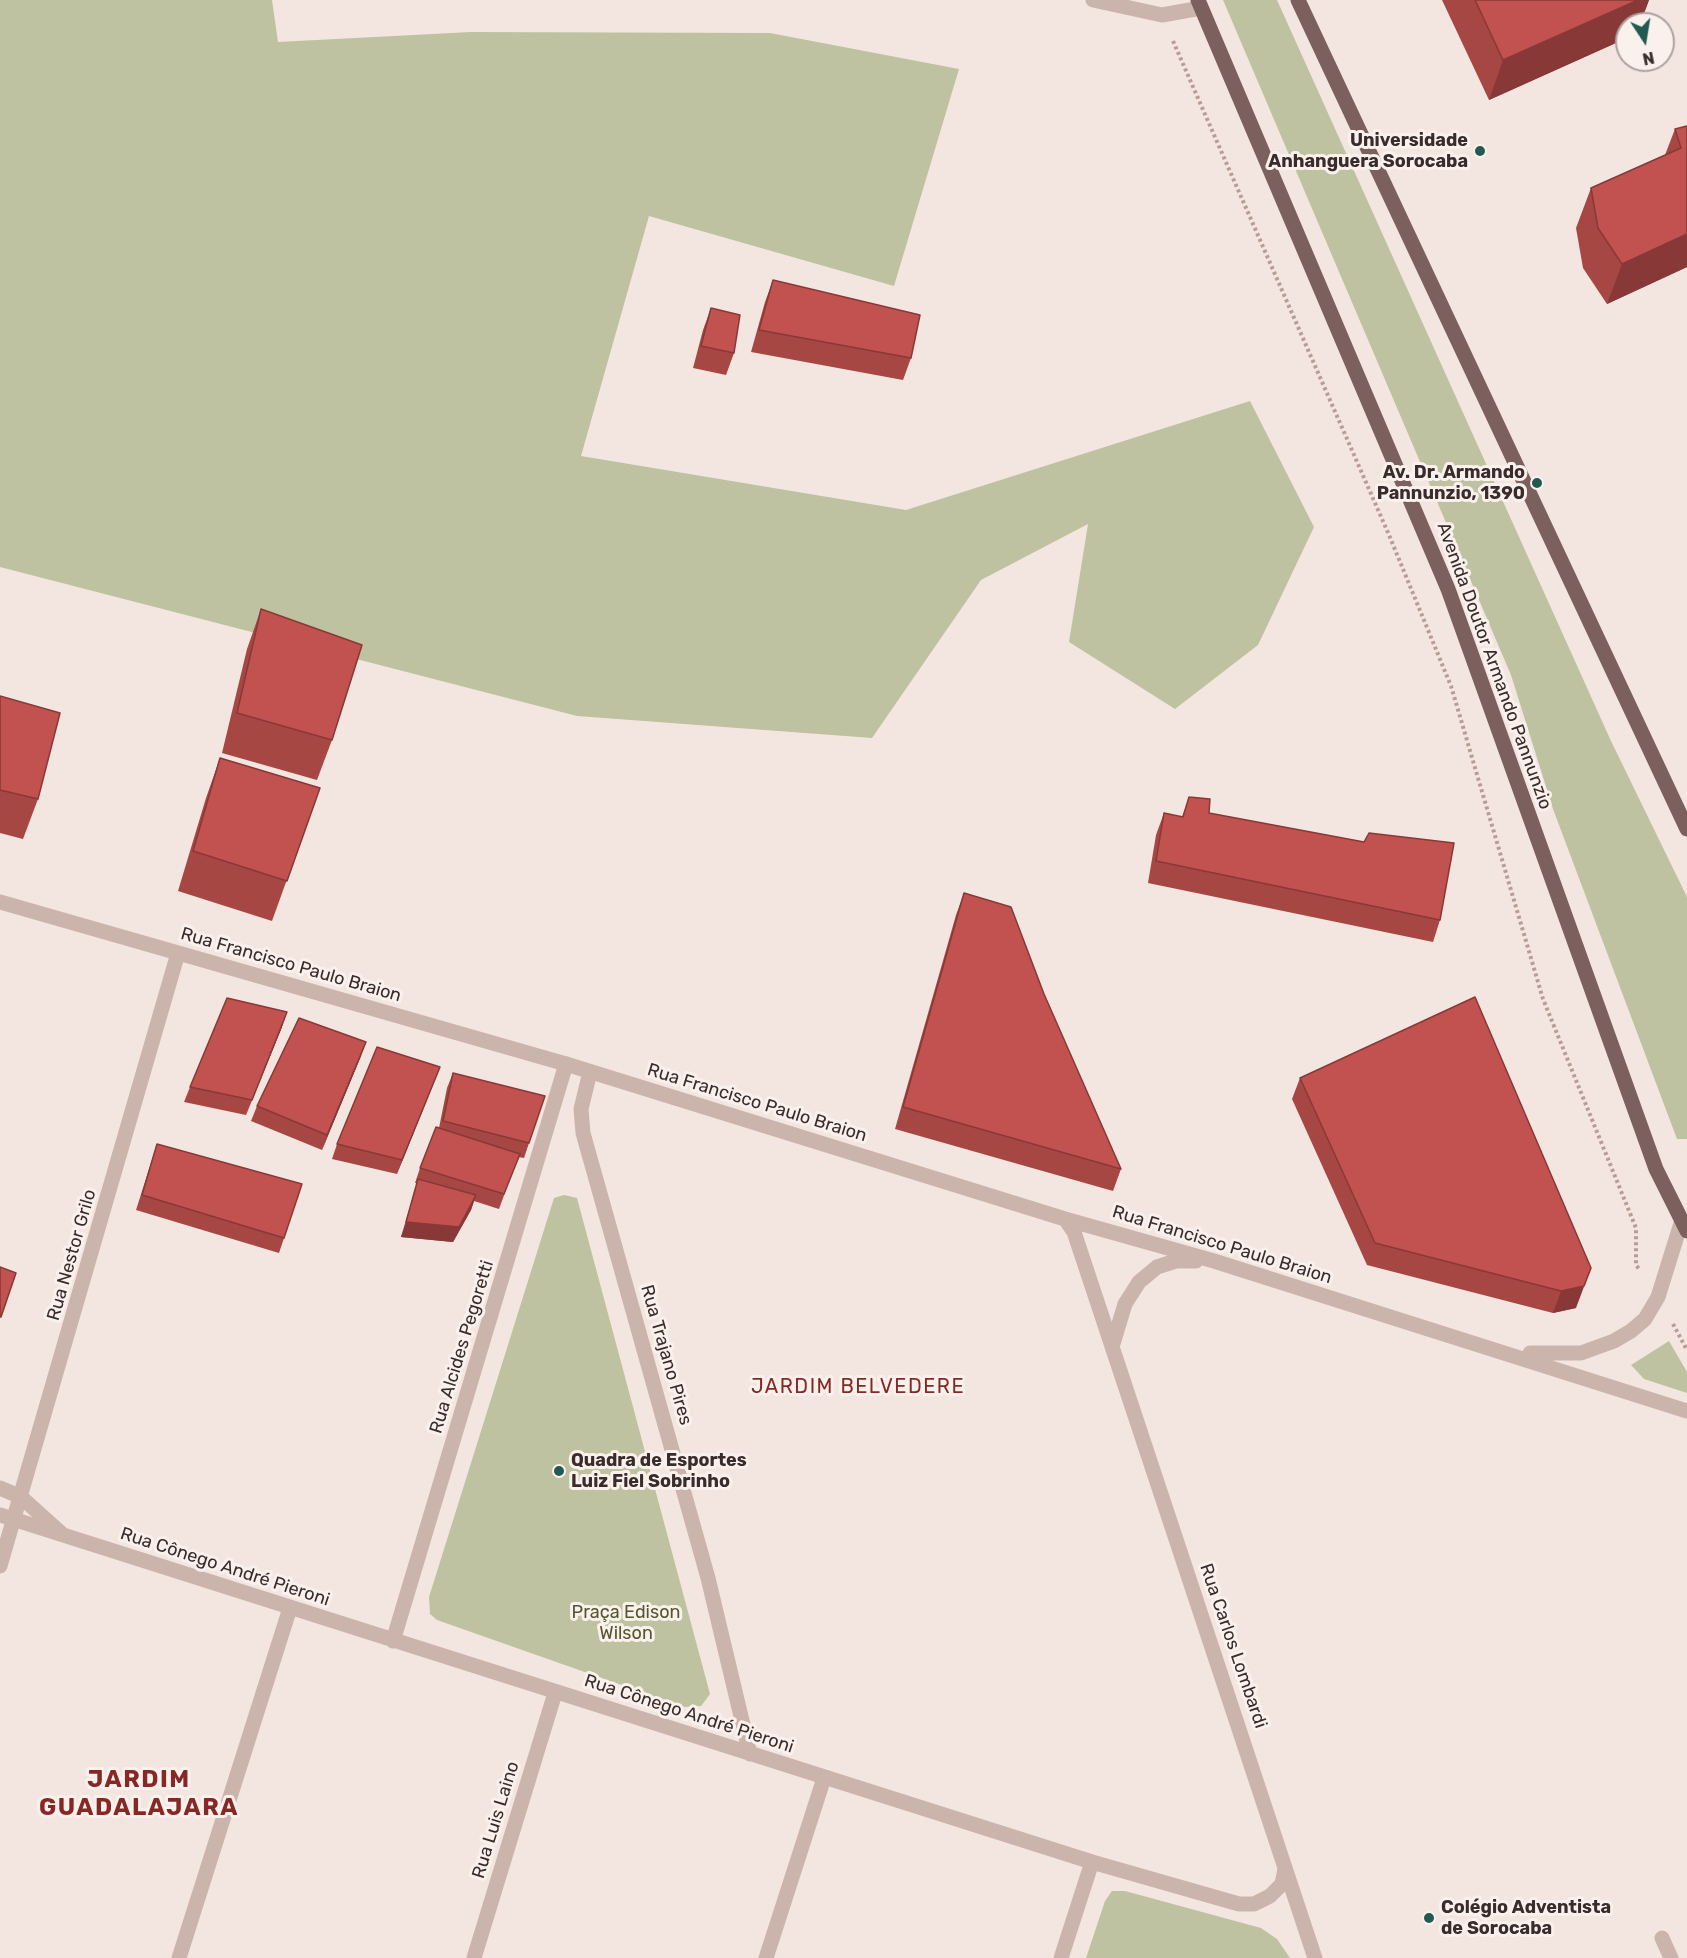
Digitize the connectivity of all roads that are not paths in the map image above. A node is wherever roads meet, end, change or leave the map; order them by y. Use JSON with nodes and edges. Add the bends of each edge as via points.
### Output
{"nodes":[{"id":1,"x":1093,"y":0,"type":"edge"},
{"id":2,"x":1298,"y":0,"type":"edge"},
{"id":3,"x":1199,"y":4,"type":"edge"},
{"id":4,"x":1683,"y":809,"type":"edge"},
{"id":5,"x":1687,"y":829,"type":"edge"},
{"id":6,"x":0,"y":902,"type":"edge"},
{"id":7,"x":178,"y":953,"type":"junction"},
{"id":8,"x":566,"y":1064,"type":"junction"},
{"id":9,"x":590,"y":1072,"type":"junction"},
{"id":10,"x":1065,"y":1219,"type":"junction"},
{"id":11,"x":1685,"y":1222,"type":"edge"},
{"id":12,"x":1214,"y":1261,"type":"junction"},
{"id":13,"x":1112,"y":1347,"type":"junction"},
{"id":14,"x":1500,"y":1350,"type":"junction"},
{"id":15,"x":1687,"y":1410,"type":"edge"},
{"id":16,"x":0,"y":1488,"type":"edge"},
{"id":17,"x":21,"y":1497,"type":"junction"},
{"id":18,"x":7,"y":1518,"type":"edge"},
{"id":19,"x":65,"y":1537,"type":"junction"},
{"id":20,"x":0,"y":1566,"type":"edge"},
{"id":21,"x":290,"y":1608,"type":"junction"},
{"id":22,"x":393,"y":1641,"type":"junction"},
{"id":23,"x":555,"y":1693,"type":"junction"},
{"id":24,"x":750,"y":1754,"type":"junction"},
{"id":25,"x":824,"y":1778,"type":"junction"},
{"id":26,"x":1092,"y":1862,"type":"junction"},
{"id":27,"x":1285,"y":1869,"type":"junction"},
{"id":28,"x":1662,"y":1938,"type":"dead end"},
{"id":29,"x":179,"y":1958,"type":"edge"},
{"id":30,"x":474,"y":1958,"type":"edge"},
{"id":31,"x":766,"y":1958,"type":"edge"},
{"id":32,"x":1061,"y":1958,"type":"edge"},
{"id":33,"x":1315,"y":1958,"type":"edge"},
{"id":34,"x":1671,"y":1958,"type":"edge"}],
"edges":[{"from":1,"to":3,"type":"street","via":[[1162,15]]},
{"from":2,"to":4,"type":"main road"},
{"from":3,"to":11,"type":"main road","name":"Avenida Doutor Armando Pannunzio","via":[[1448,589],[1656,1169]]},
{"from":4,"to":5,"type":"main road"},
{"from":6,"to":7,"type":"street","name":"Rua Francisco Paulo Braion"},
{"from":7,"to":8,"type":"street","name":"Rua Francisco Paulo Braion"},
{"from":7,"to":17,"type":"street","name":"Rua Nestor Grilo"},
{"from":8,"to":9,"type":"street","name":"Rua Francisco Paulo Braion"},
{"from":8,"to":22,"type":"street","name":"Rua Alcides Pegoretti"},
{"from":9,"to":10,"type":"street","name":"Rua Francisco Paulo Braion"},
{"from":9,"to":24,"type":"street","name":"Rua Trajano Pires","via":[[581,1109],[583,1133],[708,1578]]},
{"from":10,"to":12,"type":"street","name":"Rua Francisco Paulo Braion"},
{"from":10,"to":13,"type":"street","name":"Rua Carlos Lombardi","via":[[1074,1232]]},
{"from":11,"to":14,"type":"street","name":"Rua Francisco Paulo Braion","via":[[1658,1297],[1645,1319],[1631,1331],[1581,1353],[1551,1355]]},
{"from":12,"to":13,"type":"street","via":[[1176,1261],[1157,1267],[1139,1282],[1125,1305]]},
{"from":12,"to":14,"type":"street","name":"Rua Francisco Paulo Braion"},
{"from":13,"to":27,"type":"street","name":"Rua Carlos Lombardi"},
{"from":14,"to":15,"type":"street","name":"Rua Francisco Paulo Braion"},
{"from":16,"to":17,"type":"street","name":"Rua Cônego André Pieroni"},
{"from":17,"to":18,"type":"street","name":"Rua Nestor Grilo"},
{"from":17,"to":19,"type":"street","name":"Rua Cônego André Pieroni"},
{"from":18,"to":19,"type":"street","name":"Rua Cônego André Pieroni"},
{"from":18,"to":20,"type":"street","name":"Rua Nestor Grilo"},
{"from":19,"to":21,"type":"street","name":"Rua Cônego André Pieroni"},
{"from":21,"to":22,"type":"street","name":"Rua Cônego André Pieroni"},
{"from":21,"to":29,"type":"street"},
{"from":22,"to":23,"type":"street","name":"Rua Cônego André Pieroni"},
{"from":23,"to":24,"type":"street","name":"Rua Cônego André Pieroni"},
{"from":23,"to":30,"type":"street","name":"Rua Luis Laino"},
{"from":24,"to":25,"type":"street","name":"Rua Cônego André Pieroni"},
{"from":25,"to":26,"type":"street","name":"Rua Cônego André Pieroni"},
{"from":25,"to":31,"type":"street"},
{"from":26,"to":27,"type":"street","name":"Rua Cônego André Pieroni","via":[[1239,1904],[1254,1904],[1270,1896],[1282,1884]]},
{"from":26,"to":32,"type":"street"},
{"from":27,"to":33,"type":"street","name":"Rua Carlos Lombardi"},
{"from":28,"to":34,"type":"street"}]}
